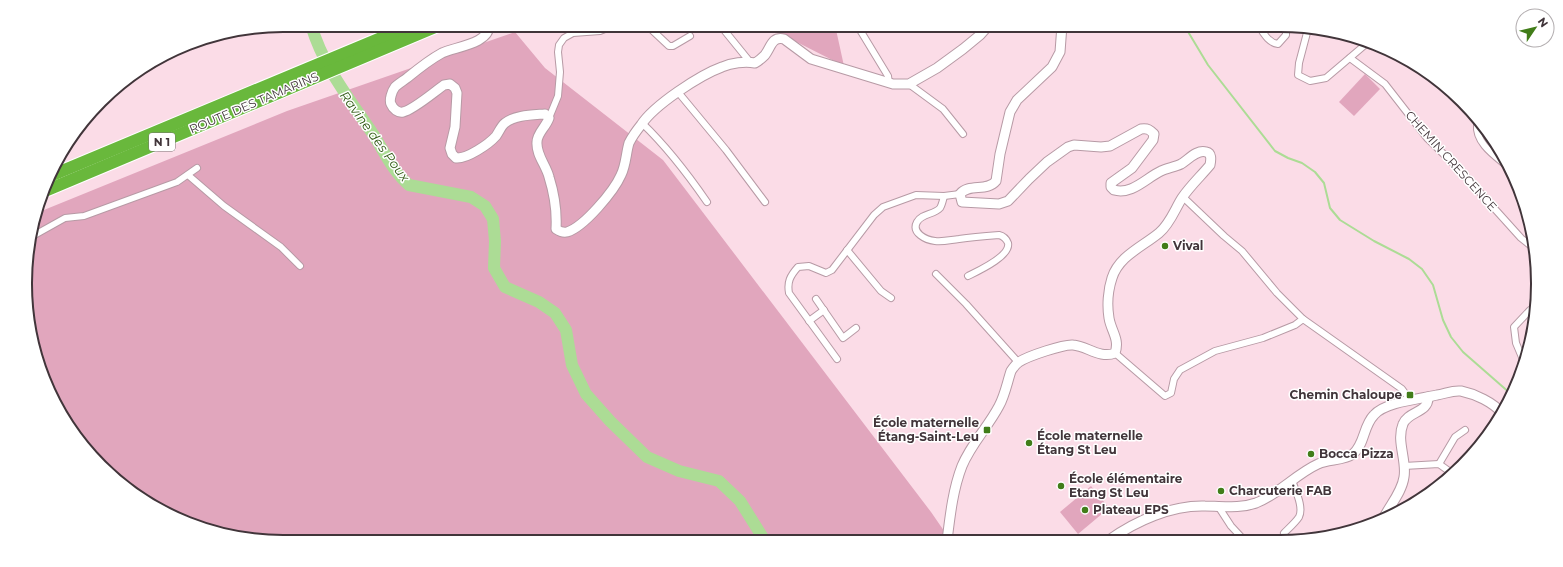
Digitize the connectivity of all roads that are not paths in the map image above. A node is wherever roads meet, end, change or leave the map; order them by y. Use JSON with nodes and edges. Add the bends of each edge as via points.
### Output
{"nodes":[{"id":1,"x":398,"y":32,"type":"edge"},
{"id":2,"x":420,"y":32,"type":"edge"},
{"id":3,"x":486,"y":32,"type":"edge"},
{"id":4,"x":586,"y":32,"type":"edge"},
{"id":5,"x":655,"y":32,"type":"edge"},
{"id":6,"x":726,"y":32,"type":"edge"},
{"id":7,"x":861,"y":32,"type":"edge"},
{"id":8,"x":983,"y":32,"type":"edge"},
{"id":9,"x":1061,"y":32,"type":"edge"},
{"id":10,"x":1263,"y":32,"type":"edge"},
{"id":11,"x":1286,"y":32,"type":"edge"},
{"id":12,"x":1307,"y":34,"type":"edge"},
{"id":13,"x":690,"y":36,"type":"dead end"},
{"id":14,"x":1363,"y":46,"type":"edge"},
{"id":15,"x":358,"y":53,"type":"junction"},
{"id":16,"x":1350,"y":58,"type":"junction"},
{"id":17,"x":750,"y":62,"type":"junction"},
{"id":18,"x":889,"y":83,"type":"junction"},
{"id":19,"x":909,"y":84,"type":"junction"},
{"id":20,"x":276,"y":87,"type":"junction"},
{"id":21,"x":678,"y":92,"type":"junction"},
{"id":22,"x":549,"y":118,"type":"junction"},
{"id":23,"x":642,"y":123,"type":"junction"},
{"id":24,"x":1477,"y":128,"type":"edge"},
{"id":25,"x":963,"y":134,"type":"dead end"},
{"id":26,"x":1497,"y":157,"type":"edge"},
{"id":27,"x":197,"y":168,"type":"dead end"},
{"id":28,"x":58,"y":173,"type":"edge"},
{"id":29,"x":188,"y":175,"type":"junction"},
{"id":30,"x":51,"y":187,"type":"edge"},
{"id":31,"x":960,"y":194,"type":"junction"},
{"id":32,"x":944,"y":196,"type":"junction"},
{"id":33,"x":1183,"y":197,"type":"junction"},
{"id":34,"x":707,"y":202,"type":"dead end"},
{"id":35,"x":765,"y":202,"type":"dead end"},
{"id":36,"x":37,"y":234,"type":"edge"},
{"id":37,"x":1528,"y":244,"type":"edge"},
{"id":38,"x":847,"y":250,"type":"junction"},
{"id":39,"x":300,"y":266,"type":"dead end"},
{"id":40,"x":936,"y":274,"type":"dead end"},
{"id":41,"x":968,"y":276,"type":"dead end"},
{"id":42,"x":891,"y":298,"type":"dead end"},
{"id":43,"x":816,"y":299,"type":"dead end"},
{"id":44,"x":824,"y":310,"type":"junction"},
{"id":45,"x":1530,"y":310,"type":"dead end"},
{"id":46,"x":1303,"y":318,"type":"junction"},
{"id":47,"x":809,"y":321,"type":"junction"},
{"id":48,"x":856,"y":328,"type":"dead end"},
{"id":49,"x":1115,"y":353,"type":"junction"},
{"id":50,"x":1521,"y":354,"type":"edge"},
{"id":51,"x":837,"y":359,"type":"dead end"},
{"id":52,"x":1018,"y":362,"type":"junction"},
{"id":53,"x":1428,"y":397,"type":"junction"},
{"id":54,"x":1410,"y":400,"type":"junction"},
{"id":55,"x":1497,"y":409,"type":"edge"},
{"id":56,"x":1465,"y":430,"type":"dead end"},
{"id":57,"x":1438,"y":464,"type":"junction"},
{"id":58,"x":1404,"y":466,"type":"junction"},
{"id":59,"x":1448,"y":470,"type":"edge"},
{"id":60,"x":1292,"y":480,"type":"junction"},
{"id":61,"x":1218,"y":506,"type":"junction"},
{"id":62,"x":1387,"y":511,"type":"edge"},
{"id":63,"x":1284,"y":533,"type":"dead end"},
{"id":64,"x":948,"y":535,"type":"edge"},
{"id":65,"x":1116,"y":535,"type":"edge"},
{"id":66,"x":1239,"y":535,"type":"edge"}],
"edges":[{"from":1,"to":15,"type":"highway","name":"ROUTE DES TAMARINS","number":"N 1"},
{"from":2,"to":15,"type":"highway","name":"ROUTE DES TAMARINS","number":"N 1"},
{"from":3,"to":22,"type":"main road","via":[[478,41],[443,53],[427,62],[394,88],[390,103],[394,110],[408,110],[444,85],[450,84],[457,93],[455,127],[450,148],[456,158],[481,148],[496,136],[504,123],[513,119],[545,114]]},
{"from":4,"to":22,"type":"street","via":[[573,33],[564,38],[559,45],[558,96]]},
{"from":5,"to":13,"type":"street","via":[[669,46],[674,46]]},
{"from":6,"to":17,"type":"street"},
{"from":7,"to":18,"type":"street","via":[[888,76]]},
{"from":8,"to":19,"type":"main road","via":[[963,50]]},
{"from":9,"to":31,"type":"main road","via":[[1060,52],[1052,68],[1017,100],[1010,112],[996,181],[993,185],[970,188]]},
{"from":10,"to":11,"type":"street","via":[[1269,40],[1278,44]]},
{"from":12,"to":16,"type":"street","via":[[1298,75],[1310,81],[1326,78]]},
{"from":14,"to":16,"type":"street"},
{"from":15,"to":20,"type":"highway","name":"ROUTE DES TAMARINS","number":"N 1"},
{"from":16,"to":37,"type":"street","name":"CHEMIN CRESCENCE","via":[[1385,84],[1427,138]]},
{"from":17,"to":18,"type":"main road","via":[[755,64],[760,60],[772,42],[779,38],[811,59]]},
{"from":17,"to":21,"type":"main road","via":[[722,66]]},
{"from":18,"to":19,"type":"main road"},
{"from":19,"to":25,"type":"street","via":[[943,109]]},
{"from":20,"to":28,"type":"highway","name":"ROUTE DES TAMARINS","number":"N 1"},
{"from":20,"to":30,"type":"highway","name":"ROUTE DES TAMARINS","number":"N 1"},
{"from":21,"to":23,"type":"main road","via":[[659,105]]},
{"from":21,"to":35,"type":"street"},
{"from":22,"to":23,"type":"main road","via":[[537,142],[552,189],[556,228],[561,232],[577,226],[603,202],[621,175],[630,142]]},
{"from":23,"to":34,"type":"street","via":[[662,143]]},
{"from":24,"to":26,"type":"street","via":[[1482,141]]},
{"from":27,"to":29,"type":"street"},
{"from":29,"to":36,"type":"street","via":[[136,198],[84,216],[66,218]]},
{"from":29,"to":39,"type":"street","via":[[224,206],[281,247]]},
{"from":31,"to":32,"type":"street"},
{"from":31,"to":33,"type":"main road","via":[[962,202],[999,204],[1008,201],[1038,171],[1068,147],[1110,146],[1146,128],[1154,134],[1153,140],[1132,168],[1114,180],[1111,187],[1114,190],[1126,191],[1161,171],[1181,164],[1197,153],[1206,152],[1211,159],[1210,165]]},
{"from":32,"to":38,"type":"street","via":[[916,195],[884,207],[874,215]]},
{"from":32,"to":41,"type":"street","via":[[941,207],[925,215],[918,222],[916,231],[922,237],[944,242],[959,238],[998,235],[1004,237],[1008,244],[1008,248],[995,261]]},
{"from":33,"to":46,"type":"street","via":[[1242,251],[1277,293]]},
{"from":33,"to":49,"type":"main road","via":[[1164,228],[1123,260],[1112,278],[1109,318],[1117,339]]},
{"from":38,"to":42,"type":"street","via":[[881,291]]},
{"from":38,"to":47,"type":"street","via":[[829,273],[801,266],[788,281],[789,293]]},
{"from":40,"to":52,"type":"street"},
{"from":43,"to":44,"type":"street"},
{"from":44,"to":47,"type":"street"},
{"from":44,"to":48,"type":"street","via":[[843,338]]},
{"from":45,"to":50,"type":"street","via":[[1514,327]]},
{"from":46,"to":49,"type":"street","via":[[1295,325],[1216,352],[1180,370],[1174,379],[1171,393],[1165,396]]},
{"from":46,"to":54,"type":"street","via":[[1402,389]]},
{"from":47,"to":51,"type":"street"},
{"from":49,"to":52,"type":"main road","via":[[1107,355],[1071,345]]},
{"from":52,"to":64,"type":"main road","via":[[1011,371],[999,406],[963,464],[955,491]]},
{"from":53,"to":54,"type":"main road"},
{"from":53,"to":55,"type":"main road","via":[[1460,391],[1484,400]]},
{"from":53,"to":58,"type":"main road","via":[[1428,405],[1411,415],[1403,424],[1401,433]]},
{"from":54,"to":60,"type":"main road","via":[[1374,414],[1361,443],[1349,457],[1319,463]]},
{"from":56,"to":57,"type":"street","via":[[1455,437]]},
{"from":57,"to":58,"type":"street"},
{"from":57,"to":59,"type":"street"},
{"from":58,"to":62,"type":"main road","via":[[1402,483]]},
{"from":60,"to":61,"type":"main road","via":[[1255,503],[1239,507]]},
{"from":60,"to":63,"type":"street","via":[[1300,511],[1299,516]]},
{"from":61,"to":65,"type":"main road","via":[[1189,506],[1173,510],[1142,521]]},
{"from":61,"to":66,"type":"street"}]}
